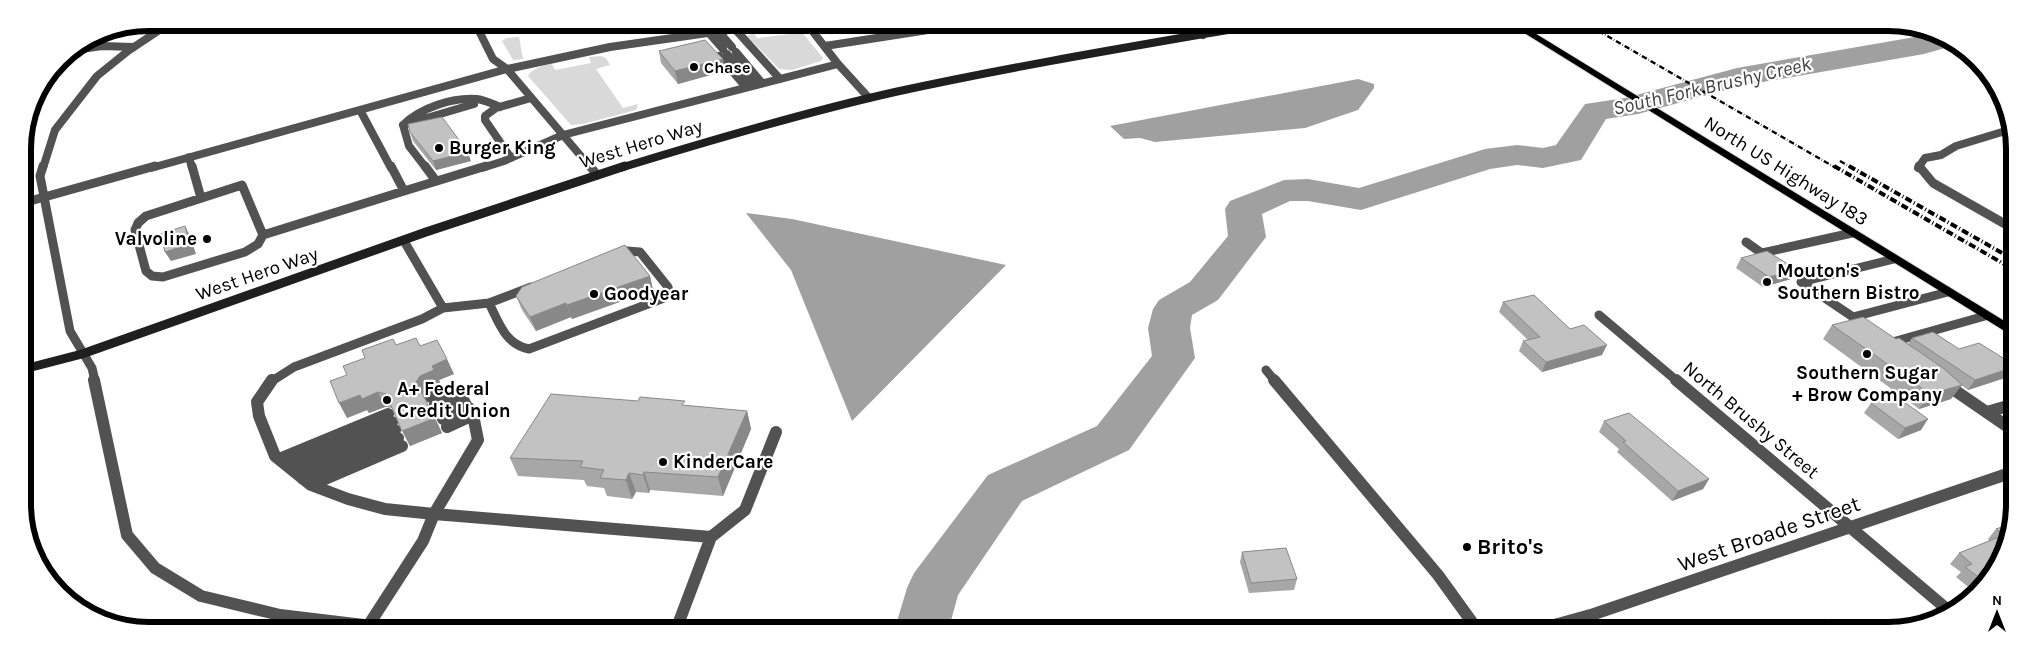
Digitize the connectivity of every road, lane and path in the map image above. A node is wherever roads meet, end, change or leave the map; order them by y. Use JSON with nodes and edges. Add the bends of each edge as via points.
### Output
{"nodes":[{"id":1,"x":157,"y":31,"type":"edge"},
{"id":2,"x":480,"y":31,"type":"edge"},
{"id":3,"x":718,"y":31,"type":"joint"},
{"id":4,"x":731,"y":31,"type":"edge"},
{"id":5,"x":732,"y":31,"type":"edge"},
{"id":6,"x":813,"y":31,"type":"edge"},
{"id":7,"x":917,"y":31,"type":"edge"},
{"id":8,"x":1199,"y":31,"type":"edge"},
{"id":9,"x":1224,"y":31,"type":"edge"},
{"id":10,"x":1525,"y":31,"type":"edge"},
{"id":11,"x":709,"y":33,"type":"junction"},
{"id":12,"x":700,"y":34,"type":"junction"},
{"id":13,"x":1203,"y":35,"type":"junction"},
{"id":14,"x":825,"y":46,"type":"junction"},
{"id":15,"x":133,"y":47,"type":"junction"},
{"id":16,"x":89,"y":48,"type":"edge"},
{"id":17,"x":738,"y":48,"type":"junction"},
{"id":18,"x":721,"y":53,"type":"junction"},
{"id":19,"x":838,"y":64,"type":"junction"},
{"id":20,"x":507,"y":69,"type":"junction"},
{"id":21,"x":776,"y":80,"type":"junction"},
{"id":22,"x":762,"y":83,"type":"junction"},
{"id":23,"x":750,"y":86,"type":"junction"},
{"id":24,"x":530,"y":98,"type":"junction"},
{"id":25,"x":869,"y":98,"type":"junction"},
{"id":26,"x":500,"y":107,"type":"junction"},
{"id":27,"x":360,"y":110,"type":"junction"},
{"id":28,"x":2004,"y":132,"type":"edge"},
{"id":29,"x":562,"y":135,"type":"junction"},
{"id":30,"x":189,"y":157,"type":"junction"},
{"id":31,"x":511,"y":158,"type":"junction"},
{"id":32,"x":597,"y":175,"type":"junction"},
{"id":33,"x":436,"y":181,"type":"junction"},
{"id":34,"x":404,"y":191,"type":"junction"},
{"id":35,"x":43,"y":197,"type":"junction"},
{"id":36,"x":201,"y":198,"type":"junction"},
{"id":37,"x":32,"y":200,"type":"edge"},
{"id":38,"x":2006,"y":225,"type":"edge"},
{"id":39,"x":1852,"y":233,"type":"junction"},
{"id":40,"x":263,"y":235,"type":"junction"},
{"id":41,"x":404,"y":241,"type":"junction"},
{"id":42,"x":1746,"y":242,"type":"dead end"},
{"id":43,"x":1762,"y":253,"type":"junction"},
{"id":44,"x":611,"y":257,"type":"edge"},
{"id":45,"x":1894,"y":259,"type":"junction"},
{"id":46,"x":1776,"y":263,"type":"edge"},
{"id":47,"x":542,"y":283,"type":"edge"},
{"id":48,"x":1948,"y":292,"type":"junction"},
{"id":49,"x":489,"y":303,"type":"junction"},
{"id":50,"x":443,"y":308,"type":"junction"},
{"id":51,"x":1599,"y":314,"type":"dead end"},
{"id":52,"x":1986,"y":316,"type":"junction"},
{"id":53,"x":2006,"y":328,"type":"edge"},
{"id":54,"x":1898,"y":351,"type":"edge"},
{"id":55,"x":82,"y":354,"type":"junction"},
{"id":56,"x":31,"y":367,"type":"edge"},
{"id":57,"x":1266,"y":370,"type":"dead end"},
{"id":58,"x":1938,"y":379,"type":"edge"},
{"id":59,"x":466,"y":405,"type":"junction"},
{"id":60,"x":2006,"y":406,"type":"edge"},
{"id":61,"x":439,"y":411,"type":"junction"},
{"id":62,"x":1987,"y":412,"type":"junction"},
{"id":63,"x":2006,"y":425,"type":"edge"},
{"id":64,"x":395,"y":430,"type":"junction"},
{"id":65,"x":776,"y":432,"type":"dead end"},
{"id":66,"x":295,"y":472,"type":"junction"},
{"id":67,"x":2006,"y":476,"type":"edge"},
{"id":68,"x":434,"y":514,"type":"junction"},
{"id":69,"x":1850,"y":528,"type":"junction"},
{"id":70,"x":711,"y":537,"type":"junction"},
{"id":71,"x":1945,"y":607,"type":"edge"},
{"id":72,"x":1471,"y":621,"type":"edge"},
{"id":73,"x":1568,"y":621,"type":"edge"},
{"id":74,"x":335,"y":622,"type":"edge"},
{"id":75,"x":371,"y":622,"type":"edge"},
{"id":76,"x":679,"y":622,"type":"edge"}],
"edges":[{"from":1,"to":15,"type":"street"},
{"from":2,"to":20,"type":"street","via":[[493,59]]},
{"from":3,"to":11,"type":"street"},
{"from":3,"to":17,"type":"street"},
{"from":4,"to":17,"type":"street"},
{"from":5,"to":21,"type":"street"},
{"from":6,"to":14,"type":"street"},
{"from":7,"to":14,"type":"street"},
{"from":8,"to":13,"type":"street"},
{"from":9,"to":13,"type":"main road","name":"West Hero Way"},
{"from":10,"to":39,"type":"main road","name":"North US Highway 183"},
{"from":11,"to":12,"type":"street"},
{"from":11,"to":18,"type":"street"},
{"from":12,"to":18,"type":"street"},
{"from":12,"to":20,"type":"street","via":[[610,47]]},
{"from":13,"to":25,"type":"main road","name":"West Hero Way"},
{"from":14,"to":19,"type":"street"},
{"from":15,"to":16,"type":"street"},
{"from":15,"to":35,"type":"street","via":[[97,76],[55,130],[40,176]]},
{"from":17,"to":21,"type":"street"},
{"from":17,"to":22,"type":"street"},
{"from":18,"to":23,"type":"street"},
{"from":19,"to":21,"type":"street"},
{"from":19,"to":25,"type":"street"},
{"from":20,"to":24,"type":"street"},
{"from":20,"to":27,"type":"street"},
{"from":21,"to":22,"type":"street"},
{"from":22,"to":23,"type":"street"},
{"from":23,"to":29,"type":"street"},
{"from":24,"to":26,"type":"street"},
{"from":24,"to":29,"type":"street"},
{"from":25,"to":32,"type":"main road","name":"West Hero Way","via":[[777,121]]},
{"from":26,"to":31,"type":"street","via":[[489,112],[485,120]]},
{"from":26,"to":33,"type":"street","via":[[485,101],[403,125],[409,146]]},
{"from":27,"to":30,"type":"street"},
{"from":27,"to":34,"type":"street"},
{"from":28,"to":38,"type":"street","via":[[1925,158],[1918,168],[1933,183]]},
{"from":29,"to":31,"type":"street"},
{"from":29,"to":32,"type":"street"},
{"from":30,"to":35,"type":"street"},
{"from":30,"to":36,"type":"street"},
{"from":31,"to":33,"type":"street"},
{"from":32,"to":41,"type":"main road","name":"West Hero Way"},
{"from":33,"to":34,"type":"street"},
{"from":34,"to":40,"type":"street"},
{"from":35,"to":37,"type":"street"},
{"from":35,"to":55,"type":"street","via":[[70,331]]},
{"from":36,"to":40,"type":"street","via":[[242,185]]},
{"from":36,"to":40,"type":"street","via":[[146,216],[138,223],[135,230],[146,271],[152,276],[164,277],[245,252],[258,244]]},
{"from":39,"to":43,"type":"street"},
{"from":39,"to":45,"type":"main road","name":"North US Highway 183"},
{"from":41,"to":50,"type":"street"},
{"from":41,"to":55,"type":"main road","name":"West Hero Way"},
{"from":42,"to":43,"type":"street"},
{"from":43,"to":46,"type":"street"},
{"from":44,"to":49,"type":"street","via":[[627,251],[640,252],[669,292],[664,298],[529,349],[508,341]]},
{"from":45,"to":48,"type":"main road","name":"North US Highway 183"},
{"from":45,"to":48,"type":"street","via":[[1801,282],[1852,317]]},
{"from":47,"to":49,"type":"street"},
{"from":48,"to":52,"type":"main road","name":"North US Highway 183"},
{"from":49,"to":50,"type":"street"},
{"from":50,"to":66,"type":"street","via":[[294,367],[273,379],[257,402],[259,416],[275,456]]},
{"from":51,"to":69,"type":"street","name":"North Brushy Street"},
{"from":52,"to":53,"type":"main road","name":"North US Highway 183"},
{"from":52,"to":54,"type":"street","via":[[1889,342]]},
{"from":55,"to":56,"type":"main road","name":"West Hero Way"},
{"from":55,"to":74,"type":"street","via":[[92,368],[127,536],[155,568],[201,596],[280,615]]},
{"from":57,"to":72,"type":"street","via":[[1438,576]]},
{"from":58,"to":62,"type":"street"},
{"from":59,"to":61,"type":"street"},
{"from":59,"to":61,"type":"street"},
{"from":59,"to":61,"type":"street","via":[[442,392]]},
{"from":59,"to":68,"type":"street","via":[[478,440]]},
{"from":60,"to":62,"type":"street"},
{"from":62,"to":63,"type":"street"},
{"from":64,"to":66,"type":"street"},
{"from":64,"to":66,"type":"street"},
{"from":64,"to":66,"type":"street"},
{"from":65,"to":70,"type":"street","via":[[745,510]]},
{"from":66,"to":68,"type":"street","via":[[348,499],[385,509]]},
{"from":67,"to":69,"type":"street","name":"West Broade Street"},
{"from":68,"to":70,"type":"street"},
{"from":68,"to":75,"type":"street","via":[[423,541]]},
{"from":69,"to":71,"type":"street","name":"North Brushy Street"},
{"from":69,"to":73,"type":"street","name":"West Broade Street"},
{"from":70,"to":76,"type":"street"}]}
